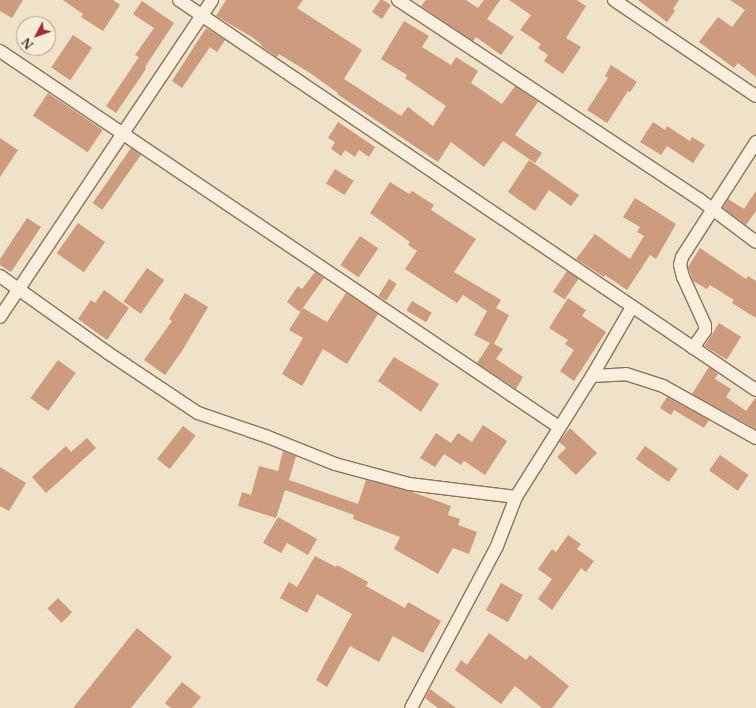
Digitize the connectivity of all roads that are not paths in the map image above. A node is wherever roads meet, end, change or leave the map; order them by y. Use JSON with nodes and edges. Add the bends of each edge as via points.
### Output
{"nodes":[{"id":1,"x":179,"y":0,"type":"edge"},
{"id":2,"x":212,"y":0,"type":"edge"},
{"id":3,"x":398,"y":0,"type":"edge"},
{"id":4,"x":614,"y":0,"type":"edge"},
{"id":5,"x":202,"y":15,"type":"junction"},
{"id":6,"x":0,"y":50,"type":"edge"},
{"id":7,"x":756,"y":96,"type":"edge"},
{"id":8,"x":124,"y":133,"type":"junction"},
{"id":9,"x":756,"y":142,"type":"edge"},
{"id":10,"x":711,"y":209,"type":"junction"},
{"id":11,"x":756,"y":242,"type":"edge"},
{"id":12,"x":0,"y":276,"type":"edge"},
{"id":13,"x":19,"y":289,"type":"junction"},
{"id":14,"x":632,"y":307,"type":"junction"},
{"id":15,"x":0,"y":318,"type":"edge"},
{"id":16,"x":693,"y":348,"type":"junction"},
{"id":17,"x":592,"y":376,"type":"junction"},
{"id":18,"x":756,"y":390,"type":"edge"},
{"id":19,"x":559,"y":427,"type":"junction"},
{"id":20,"x":756,"y":438,"type":"edge"},
{"id":21,"x":516,"y":497,"type":"junction"},
{"id":22,"x":411,"y":708,"type":"edge"}],
"edges":[{"from":1,"to":5,"type":"street"},
{"from":2,"to":5,"type":"street"},
{"from":3,"to":10,"type":"street"},
{"from":4,"to":7,"type":"street"},
{"from":5,"to":8,"type":"street"},
{"from":5,"to":14,"type":"street"},
{"from":6,"to":8,"type":"street"},
{"from":8,"to":13,"type":"street"},
{"from":8,"to":19,"type":"street"},
{"from":9,"to":10,"type":"street"},
{"from":10,"to":11,"type":"street"},
{"from":10,"to":16,"type":"street","via":[[682,257],[680,265],[705,325],[705,331]]},
{"from":12,"to":13,"type":"street"},
{"from":13,"to":15,"type":"street"},
{"from":13,"to":21,"type":"street","via":[[198,413],[335,464],[409,484]]},
{"from":14,"to":16,"type":"street"},
{"from":14,"to":17,"type":"street"},
{"from":16,"to":18,"type":"street"},
{"from":17,"to":19,"type":"street"},
{"from":17,"to":20,"type":"street","via":[[626,374],[663,386]]},
{"from":19,"to":21,"type":"street"},
{"from":21,"to":22,"type":"street","via":[[497,546]]}]}
